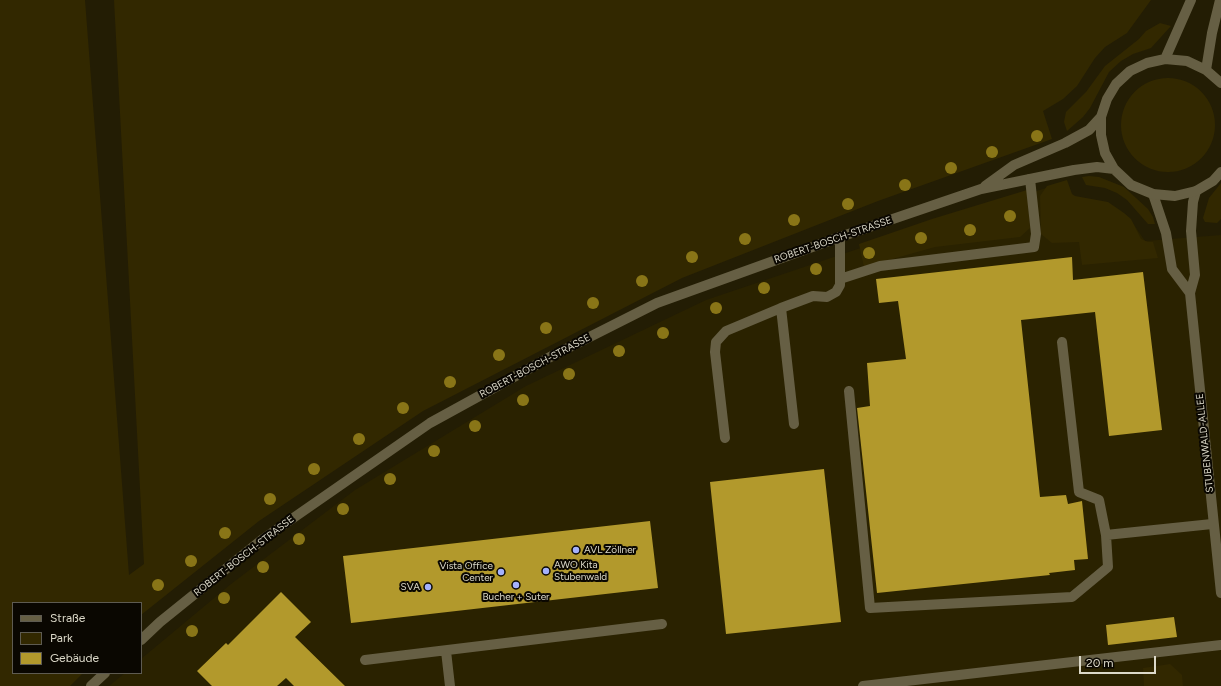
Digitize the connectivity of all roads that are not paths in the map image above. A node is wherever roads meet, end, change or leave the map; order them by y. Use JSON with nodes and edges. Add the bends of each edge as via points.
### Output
{"nodes":[{"id":1,"x":1191,"y":0,"type":"edge"},
{"id":2,"x":1220,"y":0,"type":"edge"},
{"id":3,"x":1165,"y":59,"type":"junction"},
{"id":4,"x":1206,"y":70,"type":"junction"},
{"id":5,"x":1221,"y":83,"type":"edge"},
{"id":6,"x":1101,"y":117,"type":"junction"},
{"id":7,"x":1114,"y":169,"type":"junction"},
{"id":8,"x":1221,"y":172,"type":"edge"},
{"id":9,"x":1030,"y":179,"type":"junction"},
{"id":10,"x":981,"y":189,"type":"junction"},
{"id":11,"x":1196,"y":191,"type":"junction"},
{"id":12,"x":1153,"y":194,"type":"junction"},
{"id":13,"x":840,"y":237,"type":"junction"},
{"id":14,"x":840,"y":279,"type":"junction"},
{"id":15,"x":1190,"y":293,"type":"junction"},
{"id":16,"x":781,"y":308,"type":"junction"},
{"id":17,"x":1062,"y":342,"type":"dead end"},
{"id":18,"x":849,"y":391,"type":"dead end"},
{"id":19,"x":794,"y":424,"type":"dead end"},
{"id":20,"x":725,"y":438,"type":"dead end"},
{"id":21,"x":1212,"y":524,"type":"junction"},
{"id":22,"x":1106,"y":535,"type":"junction"},
{"id":23,"x":1221,"y":593,"type":"edge"},
{"id":24,"x":662,"y":624,"type":"dead end"},
{"id":25,"x":142,"y":639,"type":"edge"},
{"id":26,"x":1221,"y":645,"type":"edge"},
{"id":27,"x":446,"y":651,"type":"junction"},
{"id":28,"x":365,"y":660,"type":"dead end"},
{"id":29,"x":104,"y":674,"type":"edge"},
{"id":30,"x":91,"y":686,"type":"edge"},
{"id":31,"x":450,"y":686,"type":"edge"},
{"id":32,"x":864,"y":686,"type":"edge"}],
"edges":[{"from":1,"to":3,"type":"street"},
{"from":2,"to":4,"type":"street"},
{"from":3,"to":4,"type":"street","name":"ROBERT-BOSCH-STRASSE","via":[[1187,61]]},
{"from":3,"to":6,"type":"street","name":"ROBERT-BOSCH-STRASSE","via":[[1147,63],[1130,71],[1116,84]]},
{"from":4,"to":5,"type":"street","name":"ROBERT-BOSCH-STRASSE"},
{"from":6,"to":7,"type":"street","name":"ROBERT-BOSCH-STRASSE","via":[[1101,135]]},
{"from":6,"to":10,"type":"street","name":"ROBERT-BOSCH-STRASSE","via":[[1089,130],[1014,165]]},
{"from":7,"to":9,"type":"street","name":"ROBERT-BOSCH-STRASSE","via":[[1097,167]]},
{"from":7,"to":12,"type":"street","name":"ROBERT-BOSCH-STRASSE","via":[[1131,185]]},
{"from":8,"to":11,"type":"street","name":"ROBERT-BOSCH-STRASSE","via":[[1213,181]]},
{"from":9,"to":10,"type":"street","name":"ROBERT-BOSCH-STRASSE"},
{"from":9,"to":14,"type":"street","via":[[1036,234],[1034,247],[880,266]]},
{"from":10,"to":13,"type":"street","name":"ROBERT-BOSCH-STRASSE"},
{"from":11,"to":12,"type":"street","name":"ROBERT-BOSCH-STRASSE","via":[[1174,196]]},
{"from":11,"to":15,"type":"street","name":"STUBENWALD-ALLEE","via":[[1191,231],[1195,275]]},
{"from":12,"to":15,"type":"street","via":[[1166,233],[1172,269]]},
{"from":13,"to":14,"type":"street"},
{"from":13,"to":25,"type":"street","name":"ROBERT-BOSCH-STRASSE","via":[[657,303],[552,356],[430,423],[263,539]]},
{"from":14,"to":16,"type":"street","via":[[836,292],[827,297],[813,296]]},
{"from":15,"to":21,"type":"street","name":"STUBENWALD-ALLEE"},
{"from":16,"to":19,"type":"street"},
{"from":16,"to":20,"type":"street","via":[[726,331],[716,342]]},
{"from":17,"to":22,"type":"street","via":[[1079,492],[1099,500]]},
{"from":18,"to":22,"type":"street","via":[[870,608],[1072,597],[1108,567]]},
{"from":21,"to":22,"type":"street"},
{"from":21,"to":23,"type":"street","name":"STUBENWALD-ALLEE"},
{"from":24,"to":27,"type":"street"},
{"from":26,"to":32,"type":"street"},
{"from":27,"to":28,"type":"street"},
{"from":27,"to":31,"type":"street"},
{"from":29,"to":30,"type":"street"}]}
